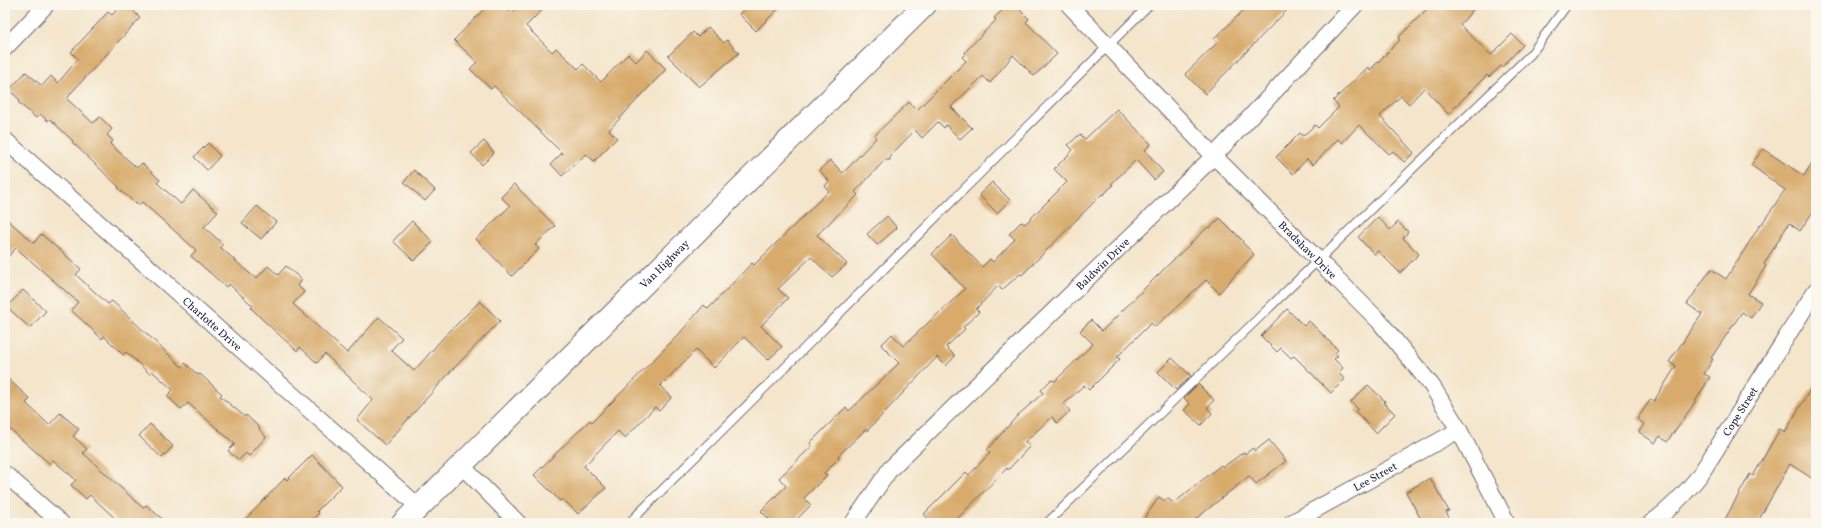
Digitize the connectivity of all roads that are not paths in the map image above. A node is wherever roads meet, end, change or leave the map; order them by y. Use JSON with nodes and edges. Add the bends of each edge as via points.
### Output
{"nodes":[{"id":1,"x":46,"y":5,"type":"edge"},
{"id":2,"x":925,"y":5,"type":"edge"},
{"id":3,"x":1069,"y":5,"type":"edge"},
{"id":4,"x":1149,"y":5,"type":"edge"},
{"id":5,"x":1355,"y":5,"type":"edge"},
{"id":6,"x":1567,"y":5,"type":"edge"},
{"id":7,"x":1108,"y":46,"type":"junction"},
{"id":8,"x":5,"y":48,"type":"edge"},
{"id":9,"x":5,"y":140,"type":"edge"},
{"id":10,"x":1214,"y":156,"type":"junction"},
{"id":11,"x":1319,"y":260,"type":"junction"},
{"id":12,"x":1816,"y":290,"type":"edge"},
{"id":13,"x":1460,"y":430,"type":"junction"},
{"id":14,"x":461,"y":465,"type":"junction"},
{"id":15,"x":5,"y":474,"type":"edge"},
{"id":16,"x":419,"y":507,"type":"junction"},
{"id":17,"x":60,"y":523,"type":"edge"},
{"id":18,"x":403,"y":523,"type":"edge"},
{"id":19,"x":518,"y":523,"type":"edge"},
{"id":20,"x":628,"y":523,"type":"edge"},
{"id":21,"x":853,"y":523,"type":"edge"},
{"id":22,"x":1047,"y":523,"type":"edge"},
{"id":23,"x":1291,"y":523,"type":"edge"},
{"id":24,"x":1507,"y":523,"type":"edge"},
{"id":25,"x":1651,"y":523,"type":"edge"}],
"edges":[{"from":1,"to":8,"type":"street"},
{"from":2,"to":14,"type":"main road","name":"Van Highway"},
{"from":3,"to":7,"type":"street","name":"Bradshaw Drive"},
{"from":4,"to":7,"type":"lane"},
{"from":5,"to":10,"type":"street","name":"Baldwin Drive"},
{"from":6,"to":11,"type":"lane","via":[[1531,54]]},
{"from":7,"to":10,"type":"street","name":"Bradshaw Drive"},
{"from":7,"to":20,"type":"lane"},
{"from":9,"to":16,"type":"street","name":"Charlotte Drive"},
{"from":10,"to":11,"type":"street","name":"Bradshaw Drive"},
{"from":10,"to":21,"type":"street","name":"Baldwin Drive","via":[[890,469]]},
{"from":11,"to":13,"type":"street","name":"Bradshaw Drive","via":[[1379,321],[1432,386]]},
{"from":11,"to":22,"type":"lane"},
{"from":12,"to":25,"type":"street","name":"Cope Street","via":[[1700,475],[1683,497]]},
{"from":13,"to":23,"type":"street","name":"Lee Street"},
{"from":13,"to":24,"type":"street","name":"Bradshaw Drive"},
{"from":14,"to":16,"type":"main road","name":"Van Highway"},
{"from":14,"to":19,"type":"street"},
{"from":15,"to":17,"type":"street"},
{"from":16,"to":18,"type":"main road","name":"Van Highway"}]}
